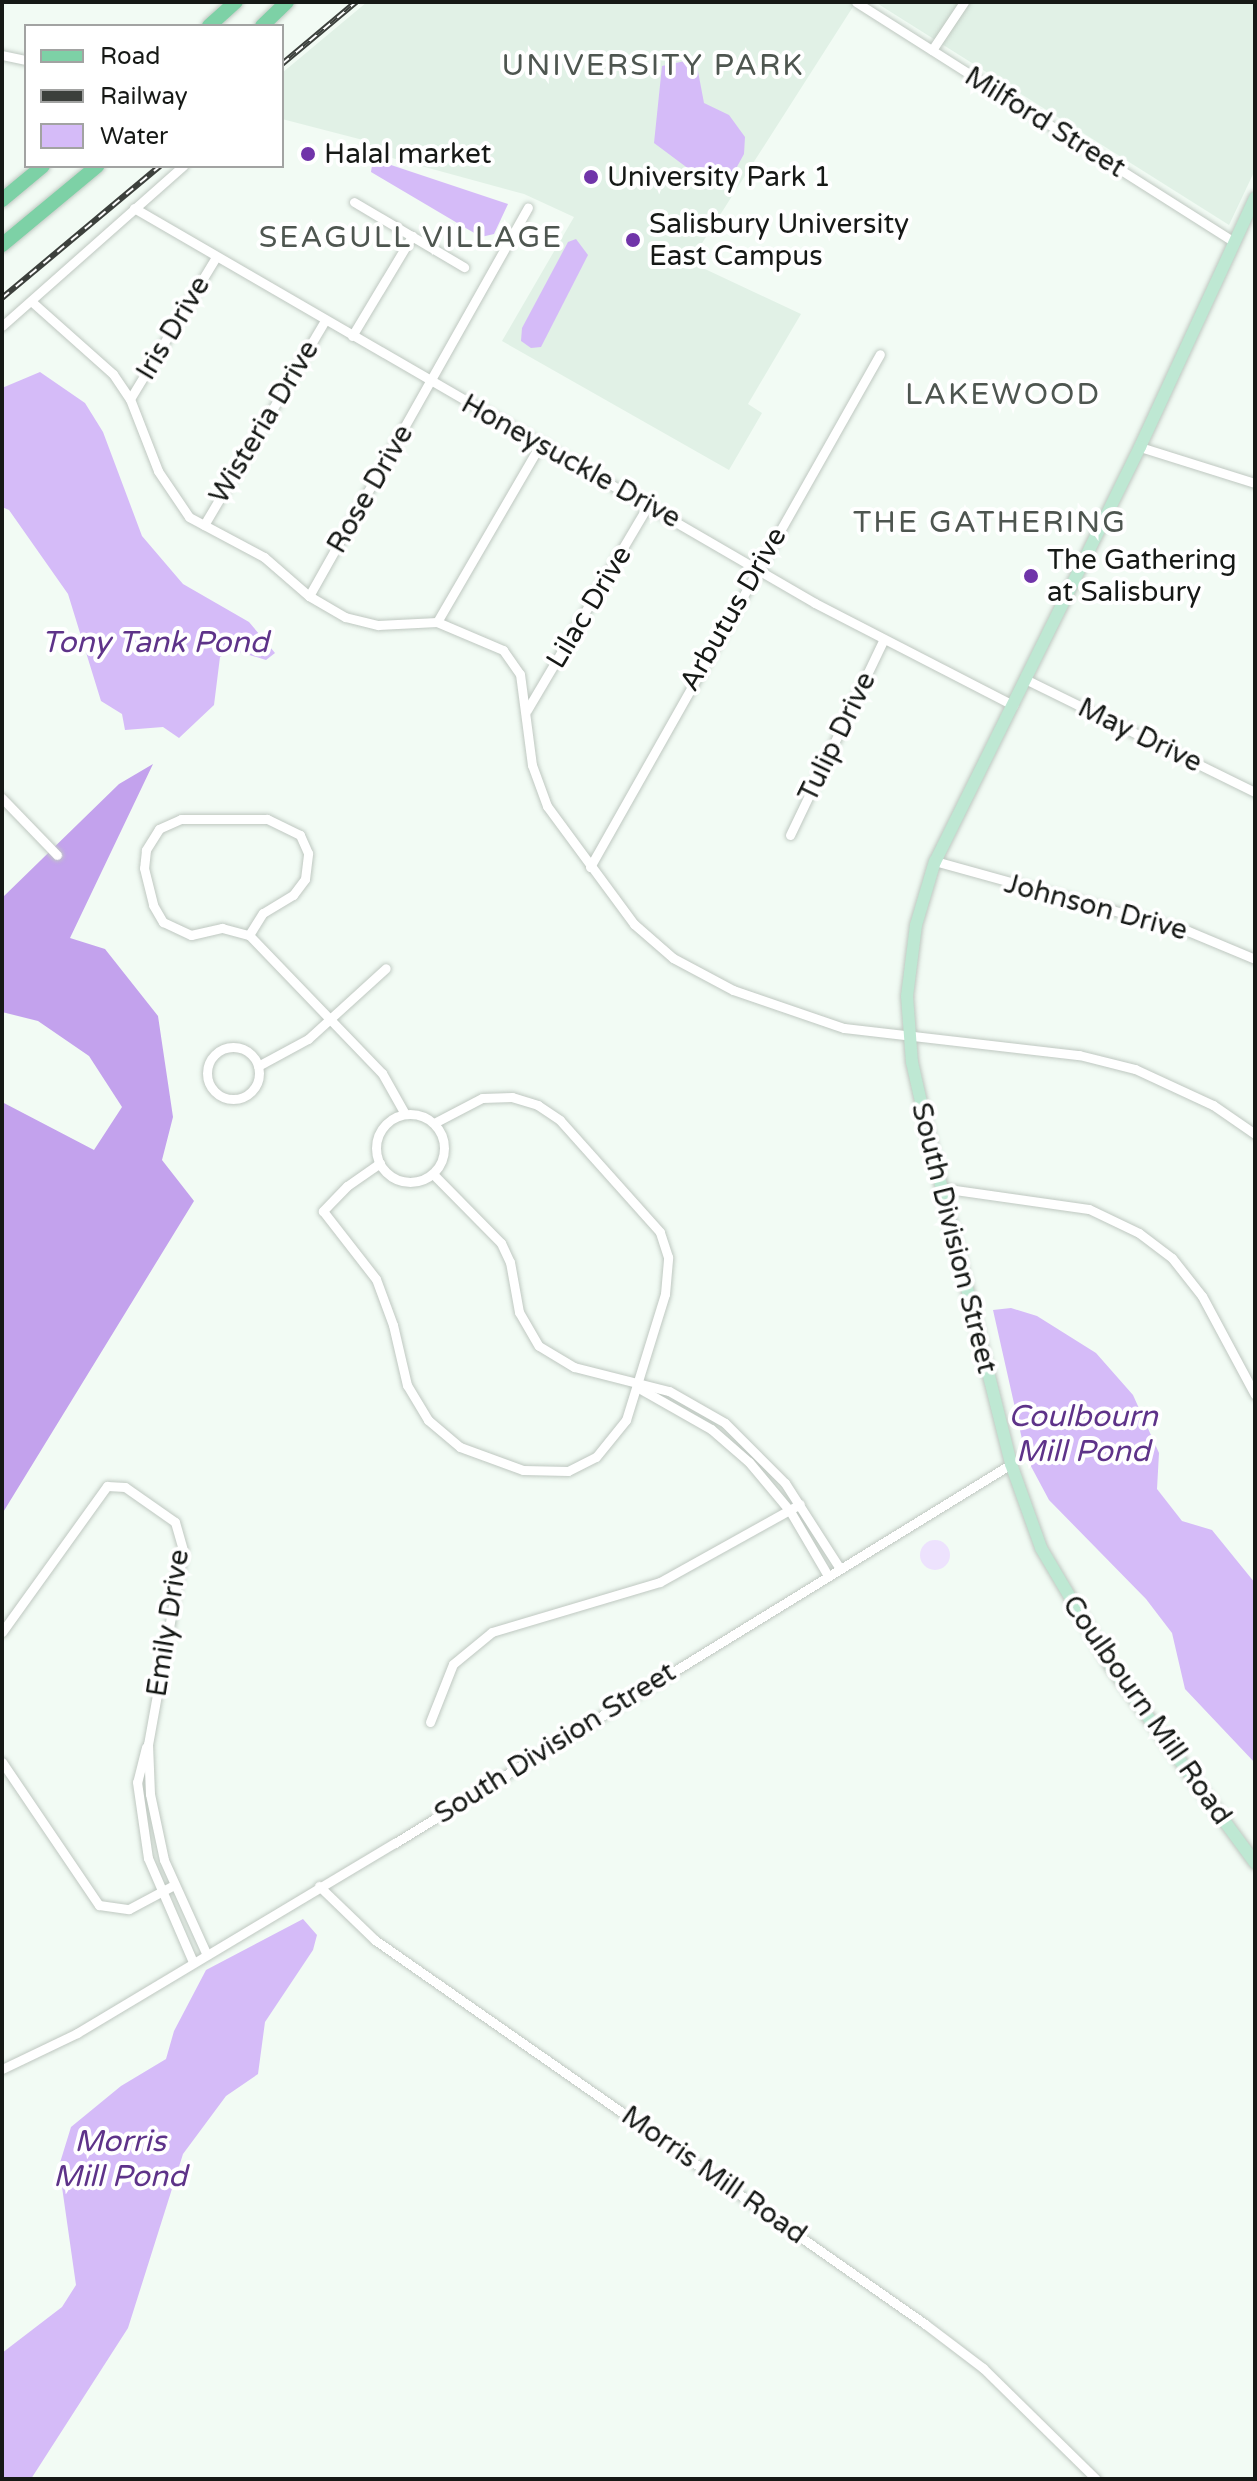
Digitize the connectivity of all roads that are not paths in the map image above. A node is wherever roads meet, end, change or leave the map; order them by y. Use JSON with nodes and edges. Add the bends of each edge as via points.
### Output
{"nodes":[{"id":1,"x":236,"y":2,"type":"edge"},
{"id":2,"x":287,"y":2,"type":"edge"},
{"id":3,"x":856,"y":2,"type":"edge"},
{"id":4,"x":964,"y":2,"type":"edge"},
{"id":5,"x":211,"y":24,"type":"edge"},
{"id":6,"x":264,"y":24,"type":"edge"},
{"id":7,"x":932,"y":50,"type":"junction"},
{"id":8,"x":2,"y":55,"type":"edge"},
{"id":9,"x":24,"y":60,"type":"edge"},
{"id":10,"x":41,"y":168,"type":"edge"},
{"id":11,"x":95,"y":168,"type":"edge"},
{"id":12,"x":181,"y":168,"type":"edge"},
{"id":13,"x":1255,"y":198,"type":"edge"},
{"id":14,"x":2,"y":200,"type":"edge"},
{"id":15,"x":354,"y":202,"type":"dead end"},
{"id":16,"x":528,"y":207,"type":"dead end"},
{"id":17,"x":134,"y":208,"type":"junction"},
{"id":18,"x":412,"y":236,"type":"junction"},
{"id":19,"x":1234,"y":242,"type":"junction"},
{"id":20,"x":2,"y":245,"type":"edge"},
{"id":21,"x":216,"y":257,"type":"junction"},
{"id":22,"x":464,"y":267,"type":"dead end"},
{"id":23,"x":31,"y":301,"type":"junction"},
{"id":24,"x":325,"y":320,"type":"junction"},
{"id":25,"x":2,"y":326,"type":"edge"},
{"id":26,"x":352,"y":336,"type":"junction"},
{"id":27,"x":880,"y":354,"type":"dead end"},
{"id":28,"x":431,"y":382,"type":"junction"},
{"id":29,"x":130,"y":399,"type":"junction"},
{"id":30,"x":541,"y":443,"type":"junction"},
{"id":31,"x":1140,"y":447,"type":"junction"},
{"id":32,"x":1255,"y":483,"type":"edge"},
{"id":33,"x":649,"y":504,"type":"junction"},
{"id":34,"x":204,"y":525,"type":"junction"},
{"id":35,"x":758,"y":568,"type":"junction"},
{"id":36,"x":309,"y":596,"type":"junction"},
{"id":37,"x":437,"y":622,"type":"junction"},
{"id":38,"x":884,"y":639,"type":"junction"},
{"id":39,"x":1025,"y":679,"type":"junction"},
{"id":40,"x":1013,"y":705,"type":"junction"},
{"id":41,"x":527,"y":710,"type":"junction"},
{"id":42,"x":1255,"y":792,"type":"edge"},
{"id":43,"x":2,"y":798,"type":"edge"},
{"id":44,"x":790,"y":835,"type":"dead end"},
{"id":45,"x":57,"y":855,"type":"dead end"},
{"id":46,"x":935,"y":861,"type":"junction"},
{"id":47,"x":590,"y":867,"type":"junction"},
{"id":48,"x":249,"y":935,"type":"junction"},
{"id":49,"x":1255,"y":959,"type":"edge"},
{"id":50,"x":386,"y":968,"type":"dead end"},
{"id":51,"x":332,"y":1020,"type":"junction"},
{"id":52,"x":908,"y":1034,"type":"junction"},
{"id":53,"x":258,"y":1066,"type":"junction"},
{"id":54,"x":405,"y":1114,"type":"junction"},
{"id":55,"x":434,"y":1123,"type":"junction"},
{"id":56,"x":1255,"y":1134,"type":"edge"},
{"id":57,"x":380,"y":1163,"type":"junction"},
{"id":58,"x":433,"y":1174,"type":"junction"},
{"id":59,"x":941,"y":1188,"type":"junction"},
{"id":60,"x":637,"y":1387,"type":"junction"},
{"id":61,"x":1255,"y":1395,"type":"edge"},
{"id":62,"x":1011,"y":1464,"type":"junction"},
{"id":63,"x":800,"y":1504,"type":"junction"},
{"id":64,"x":790,"y":1511,"type":"junction"},
{"id":65,"x":839,"y":1567,"type":"junction"},
{"id":66,"x":827,"y":1574,"type":"junction"},
{"id":67,"x":2,"y":1632,"type":"edge"},
{"id":68,"x":430,"y":1722,"type":"dead end"},
{"id":69,"x":148,"y":1744,"type":"junction"},
{"id":70,"x":2,"y":1762,"type":"edge"},
{"id":71,"x":1255,"y":1863,"type":"edge"},
{"id":72,"x":174,"y":1885,"type":"junction"},
{"id":73,"x":319,"y":1886,"type":"junction"},
{"id":74,"x":160,"y":1890,"type":"junction"},
{"id":75,"x":206,"y":1953,"type":"junction"},
{"id":76,"x":193,"y":1962,"type":"junction"},
{"id":77,"x":2,"y":2069,"type":"edge"},
{"id":78,"x":1096,"y":2479,"type":"edge"}],
"edges":[{"from":1,"to":5,"type":"main road"},
{"from":2,"to":6,"type":"main road"},
{"from":3,"to":7,"type":"street","name":"Milford Street"},
{"from":4,"to":7,"type":"street"},
{"from":7,"to":19,"type":"street","name":"Milford Street"},
{"from":8,"to":9,"type":"street"},
{"from":10,"to":14,"type":"main road"},
{"from":11,"to":20,"type":"main road"},
{"from":12,"to":17,"type":"street"},
{"from":13,"to":19,"type":"street","name":"South Division Street"},
{"from":15,"to":18,"type":"street"},
{"from":16,"to":28,"type":"street","name":"Rose Drive"},
{"from":17,"to":21,"type":"street","name":"Honeysuckle Drive"},
{"from":17,"to":23,"type":"street"},
{"from":18,"to":22,"type":"street"},
{"from":18,"to":26,"type":"street"},
{"from":19,"to":31,"type":"street","name":"South Division Street"},
{"from":21,"to":24,"type":"street","name":"Honeysuckle Drive"},
{"from":21,"to":29,"type":"street","name":"Iris Drive"},
{"from":23,"to":25,"type":"street"},
{"from":23,"to":29,"type":"street","via":[[91,351]]},
{"from":24,"to":26,"type":"street","name":"Honeysuckle Drive"},
{"from":24,"to":34,"type":"street","name":"Wisteria Drive"},
{"from":26,"to":28,"type":"street","name":"Honeysuckle Drive"},
{"from":27,"to":35,"type":"street","name":"Arbutus Drive"},
{"from":28,"to":30,"type":"street","name":"Honeysuckle Drive"},
{"from":28,"to":36,"type":"street","name":"Rose Drive"},
{"from":29,"to":34,"type":"street","via":[[171,494]]},
{"from":30,"to":33,"type":"street","name":"Honeysuckle Drive"},
{"from":30,"to":37,"type":"street"},
{"from":31,"to":32,"type":"street"},
{"from":31,"to":39,"type":"street","name":"South Division Street"},
{"from":33,"to":35,"type":"street","name":"Honeysuckle Drive"},
{"from":33,"to":41,"type":"street","name":"Lilac Drive"},
{"from":34,"to":36,"type":"street","via":[[264,557]]},
{"from":35,"to":38,"type":"street","name":"Honeysuckle Drive"},
{"from":35,"to":47,"type":"street","name":"Arbutus Drive"},
{"from":36,"to":37,"type":"street","via":[[363,622]]},
{"from":37,"to":41,"type":"street","via":[[503,650],[520,674]]},
{"from":38,"to":40,"type":"street","name":"Honeysuckle Drive"},
{"from":38,"to":44,"type":"street","name":"Tulip Drive"},
{"from":39,"to":40,"type":"street","name":"South Division Street"},
{"from":39,"to":42,"type":"street","name":"May Drive"},
{"from":40,"to":46,"type":"street","name":"South Division Street"},
{"from":41,"to":47,"type":"street","via":[[539,790]]},
{"from":43,"to":45,"type":"street"},
{"from":46,"to":49,"type":"street","name":"Johnson Drive","via":[[1188,931]]},
{"from":46,"to":52,"type":"street","name":"South Division Street","via":[[911,948]]},
{"from":47,"to":52,"type":"street","via":[[654,944],[709,979],[844,1028]]},
{"from":48,"to":48,"type":"street","via":[[222,928],[191,935],[163,922],[144,868],[146,850],[159,829],[181,819],[267,819],[300,835],[308,853],[305,879],[293,895],[263,913]]},
{"from":48,"to":51,"type":"street"},
{"from":50,"to":51,"type":"street"},
{"from":51,"to":53,"type":"street","via":[[298,1046]]},
{"from":51,"to":54,"type":"street","via":[[382,1073]]},
{"from":52,"to":56,"type":"street","via":[[1079,1055],[1135,1069],[1213,1105]]},
{"from":52,"to":59,"type":"street","name":"South Division Street"},
{"from":53,"to":53,"type":"street","via":[[253,1090],[239,1098],[215,1092],[207,1078],[215,1054],[231,1047],[248,1052]]},
{"from":54,"to":55,"type":"street"},
{"from":54,"to":57,"type":"street","via":[[380,1132]]},
{"from":55,"to":58,"type":"street","via":[[445,1143]]},
{"from":55,"to":60,"type":"street","via":[[482,1098],[512,1097],[538,1105],[560,1120],[655,1222],[668,1257],[668,1281]]},
{"from":57,"to":58,"type":"street","via":[[403,1182]]},
{"from":57,"to":60,"type":"street","via":[[323,1211],[376,1279],[413,1397],[428,1420],[460,1447],[523,1470],[568,1471],[610,1446]]},
{"from":58,"to":60,"type":"street","via":[[501,1243],[519,1312],[539,1346],[574,1367]]},
{"from":59,"to":61,"type":"street","via":[[1077,1206],[1139,1233],[1172,1258],[1202,1296]]},
{"from":59,"to":62,"type":"street","name":"South Division Street"},
{"from":60,"to":63,"type":"street","via":[[669,1391],[725,1423],[761,1454]]},
{"from":60,"to":64,"type":"street","via":[[726,1441]]},
{"from":62,"to":65,"type":"street","name":"South Division Street"},
{"from":62,"to":71,"type":"street","name":"Coulbourn Mill Road","via":[[1041,1548],[1072,1607]]},
{"from":63,"to":64,"type":"street"},
{"from":63,"to":65,"type":"street"},
{"from":64,"to":66,"type":"street"},
{"from":64,"to":68,"type":"street","via":[[660,1582],[492,1632],[453,1664]]},
{"from":65,"to":66,"type":"street","name":"South Division Street"},
{"from":66,"to":73,"type":"street","name":"South Division Street"},
{"from":67,"to":69,"type":"street","name":"Emily Drive","via":[[107,1486],[125,1487],[175,1522],[183,1550]]},
{"from":69,"to":72,"type":"street","name":"Emily Drive","via":[[152,1815]]},
{"from":69,"to":74,"type":"street","name":"Emily Drive","via":[[139,1762],[139,1805]]},
{"from":70,"to":74,"type":"street","via":[[99,1905],[129,1909]]},
{"from":72,"to":74,"type":"street"},
{"from":72,"to":75,"type":"street","name":"Emily Drive"},
{"from":73,"to":75,"type":"street","name":"South Division Street"},
{"from":73,"to":78,"type":"street","name":"Morris Mill Road","via":[[375,1940],[983,2368]]},
{"from":74,"to":76,"type":"street","name":"Emily Drive"},
{"from":75,"to":76,"type":"street","name":"South Division Street"},
{"from":76,"to":77,"type":"street","name":"South Division Street","via":[[77,2033]]}]}
